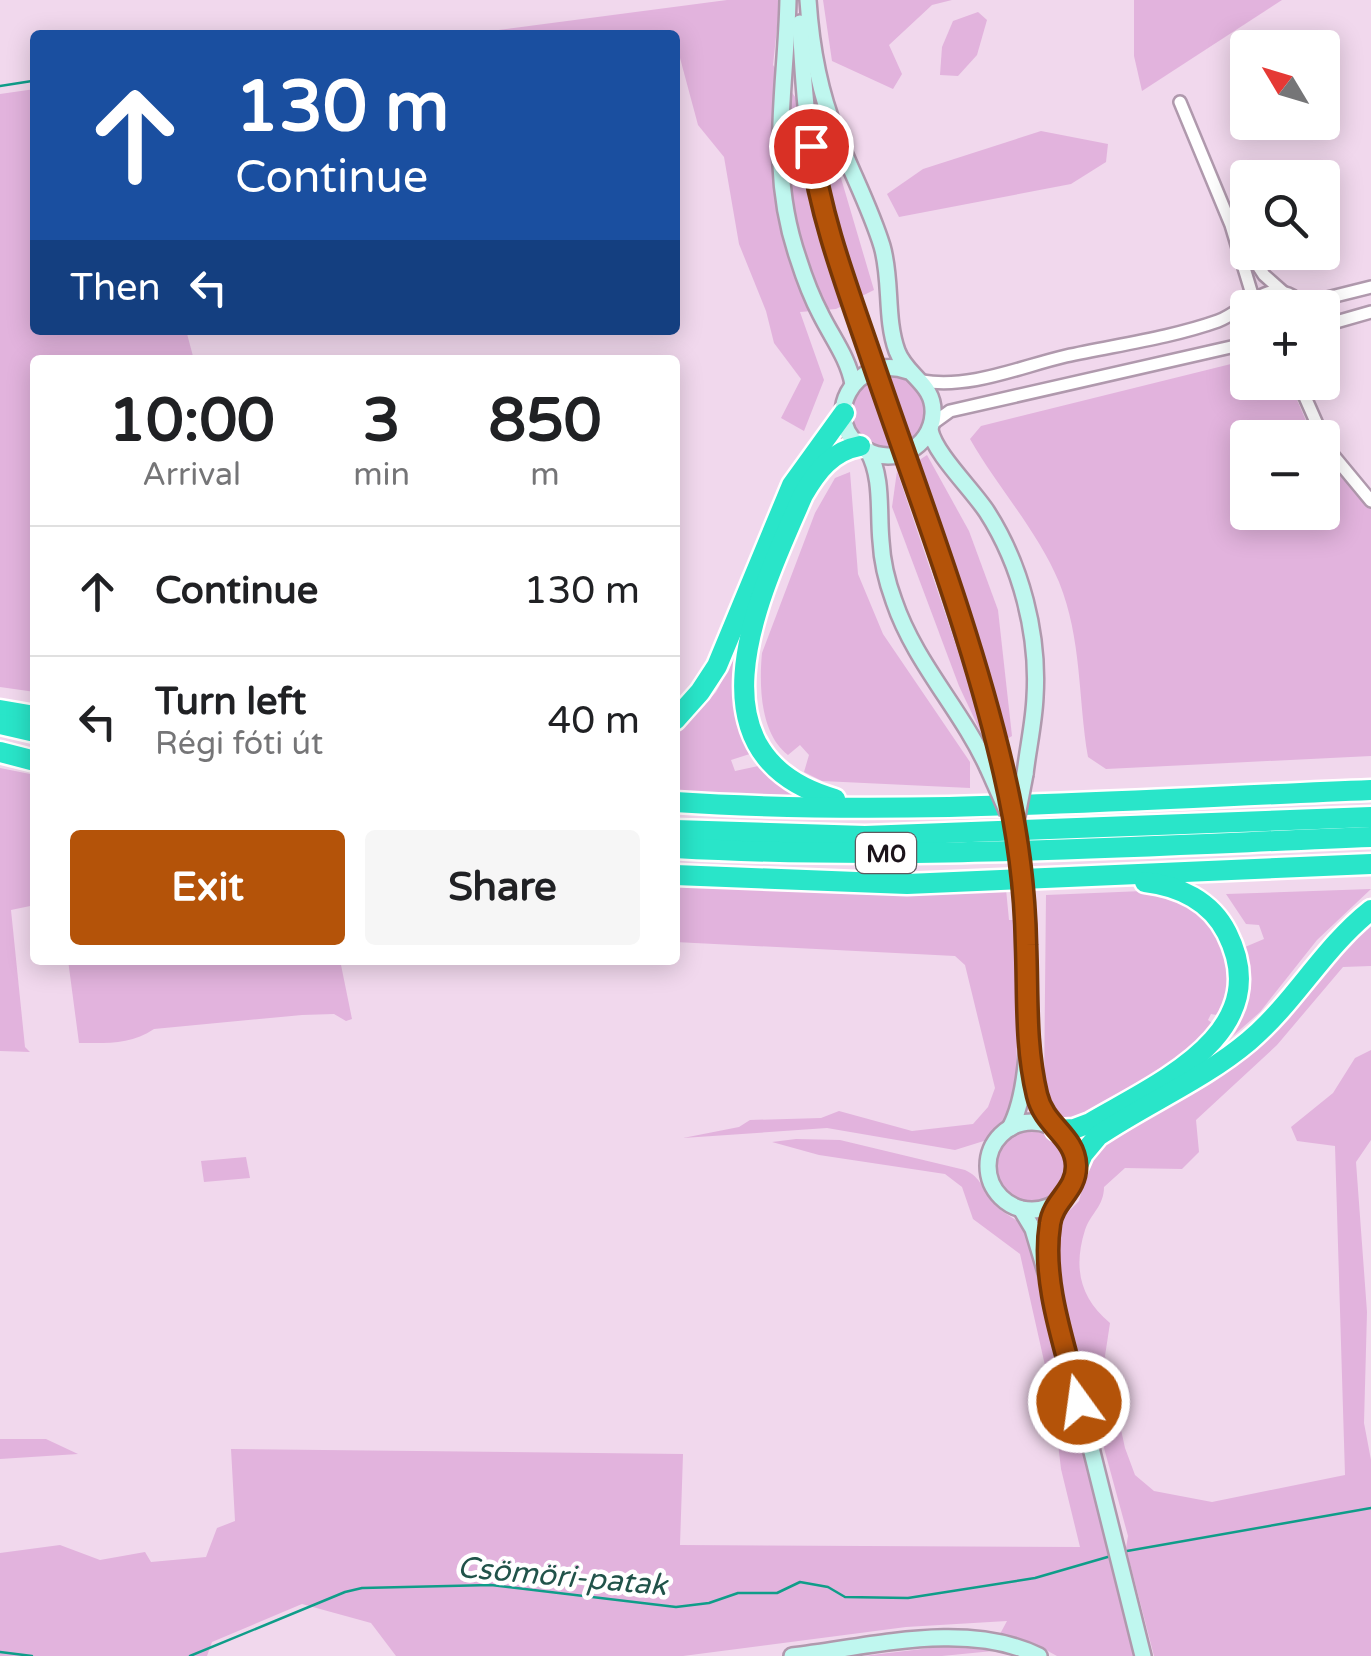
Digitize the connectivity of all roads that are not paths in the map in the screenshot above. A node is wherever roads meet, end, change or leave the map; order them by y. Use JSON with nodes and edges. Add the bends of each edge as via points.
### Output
{"nodes":[{"id":1,"x":788,"y":0,"type":"edge"},
{"id":2,"x":799,"y":0,"type":"edge"},
{"id":3,"x":808,"y":0,"type":"edge"},
{"id":4,"x":1180,"y":102,"type":"dead end"},
{"id":5,"x":1230,"y":224,"type":"edge"},
{"id":6,"x":1261,"y":270,"type":"edge"},
{"id":7,"x":1371,"y":288,"type":"edge"},
{"id":8,"x":1281,"y":290,"type":"edge"},
{"id":9,"x":1340,"y":295,"type":"edge"},
{"id":10,"x":1371,"y":312,"type":"edge"},
{"id":11,"x":1230,"y":315,"type":"edge"},
{"id":12,"x":1340,"y":321,"type":"edge"},
{"id":13,"x":1230,"y":347,"type":"edge"},
{"id":14,"x":908,"y":371,"type":"junction"},
{"id":15,"x":922,"y":382,"type":"junction"},
{"id":16,"x":853,"y":384,"type":"junction"},
{"id":17,"x":1307,"y":400,"type":"edge"},
{"id":18,"x":844,"y":413,"type":"junction"},
{"id":19,"x":931,"y":427,"type":"junction"},
{"id":20,"x":864,"y":448,"type":"junction"},
{"id":21,"x":1371,"y":501,"type":"edge"},
{"id":22,"x":0,"y":710,"type":"edge"},
{"id":23,"x":680,"y":714,"type":"edge"},
{"id":24,"x":30,"y":715,"type":"edge"},
{"id":25,"x":0,"y":724,"type":"edge"},
{"id":26,"x":30,"y":731,"type":"edge"},
{"id":27,"x":0,"y":742,"type":"edge"},
{"id":28,"x":30,"y":748,"type":"edge"},
{"id":29,"x":0,"y":752,"type":"edge"},
{"id":30,"x":30,"y":760,"type":"edge"},
{"id":31,"x":996,"y":769,"type":"junction"},
{"id":32,"x":1371,"y":790,"type":"edge"},
{"id":33,"x":680,"y":802,"type":"edge"},
{"id":34,"x":871,"y":806,"type":"junction"},
{"id":35,"x":1371,"y":817,"type":"edge"},
{"id":36,"x":1016,"y":824,"type":"junction"},
{"id":37,"x":680,"y":830,"type":"edge"},
{"id":38,"x":1371,"y":837,"type":"edge"},
{"id":39,"x":680,"y":848,"type":"edge"},
{"id":40,"x":1371,"y":864,"type":"edge"},
{"id":41,"x":680,"y":875,"type":"edge"},
{"id":42,"x":1108,"y":877,"type":"junction"},
{"id":43,"x":1371,"y":910,"type":"edge"},
{"id":44,"x":1028,"y":1041,"type":"junction"},
{"id":45,"x":1010,"y":1128,"type":"junction"},
{"id":46,"x":1053,"y":1128,"type":"junction"},
{"id":47,"x":1076,"y":1170,"type":"junction"},
{"id":48,"x":1054,"y":1205,"type":"junction"},
{"id":49,"x":1021,"y":1209,"type":"junction"},
{"id":50,"x":1053,"y":1296,"type":"junction"},
{"id":51,"x":792,"y":1656,"type":"edge"},
{"id":52,"x":1039,"y":1656,"type":"edge"},
{"id":53,"x":1143,"y":1656,"type":"edge"}],
"edges":[{"from":1,"to":16,"type":"main road","via":[[780,99],[783,202],[797,257]]},
{"from":2,"to":31,"type":"main road","bridge":true,"via":[[814,172],[829,233],[983,695]]},
{"from":3,"to":14,"type":"main road","via":[[818,79],[883,250],[895,346]]},
{"from":4,"to":5,"type":"street"},
{"from":6,"to":8,"type":"street"},
{"from":7,"to":9,"type":"street"},
{"from":10,"to":12,"type":"street"},
{"from":11,"to":15,"type":"street","via":[[972,381]]},
{"from":13,"to":19,"type":"street","via":[[950,411]]},
{"from":14,"to":15,"type":"main road"},
{"from":14,"to":16,"type":"main road","via":[[874,369]]},
{"from":15,"to":19,"type":"main road","via":[[932,401]]},
{"from":16,"to":18,"type":"main road"},
{"from":17,"to":21,"type":"street","via":[[1328,449]]},
{"from":18,"to":20,"type":"main road","via":[[848,431]]},
{"from":18,"to":23,"type":"highway","via":[[792,485],[717,666]]},
{"from":19,"to":20,"type":"main road","via":[[903,454]]},
{"from":19,"to":36,"type":"main road","bridge":true,"via":[[934,444],[995,524],[1022,590],[1035,698]]},
{"from":20,"to":31,"type":"main road","via":[[877,476],[885,569],[905,630]]},
{"from":20,"to":34,"type":"highway","via":[[845,448],[815,474],[750,632],[742,670],[746,714],[760,748],[782,774],[813,792]]},
{"from":22,"to":24,"type":"highway"},
{"from":25,"to":26,"type":"highway"},
{"from":27,"to":28,"type":"highway"},
{"from":29,"to":30,"type":"highway"},
{"from":31,"to":36,"type":"main road","bridge":true},
{"from":32,"to":34,"type":"highway"},
{"from":33,"to":34,"type":"highway"},
{"from":35,"to":37,"type":"highway","number":"M0","via":[[865,836]]},
{"from":36,"to":44,"type":"main road","bridge":true},
{"from":38,"to":39,"type":"highway","number":"M0","via":[[914,853]]},
{"from":40,"to":42,"type":"highway"},
{"from":41,"to":42,"type":"highway","via":[[908,884]]},
{"from":42,"to":46,"type":"highway","via":[[1163,884],[1210,908],[1233,945],[1236,998],[1220,1035],[1195,1059],[1090,1123]]},
{"from":43,"to":47,"type":"highway","via":[[1270,1022],[1098,1136]]},
{"from":44,"to":45,"type":"main road"},
{"from":44,"to":46,"type":"main road","via":[[1037,1096]]},
{"from":45,"to":46,"type":"main road"},
{"from":45,"to":49,"type":"main road","via":[[994,1144],[988,1170],[998,1194]]},
{"from":46,"to":47,"type":"main road","via":[[1070,1144]]},
{"from":47,"to":48,"type":"main road"},
{"from":48,"to":49,"type":"main road"},
{"from":48,"to":50,"type":"main road"},
{"from":49,"to":50,"type":"main road"},
{"from":50,"to":53,"type":"main road"},
{"from":51,"to":52,"type":"main road","via":[[954,1636]]}]}
